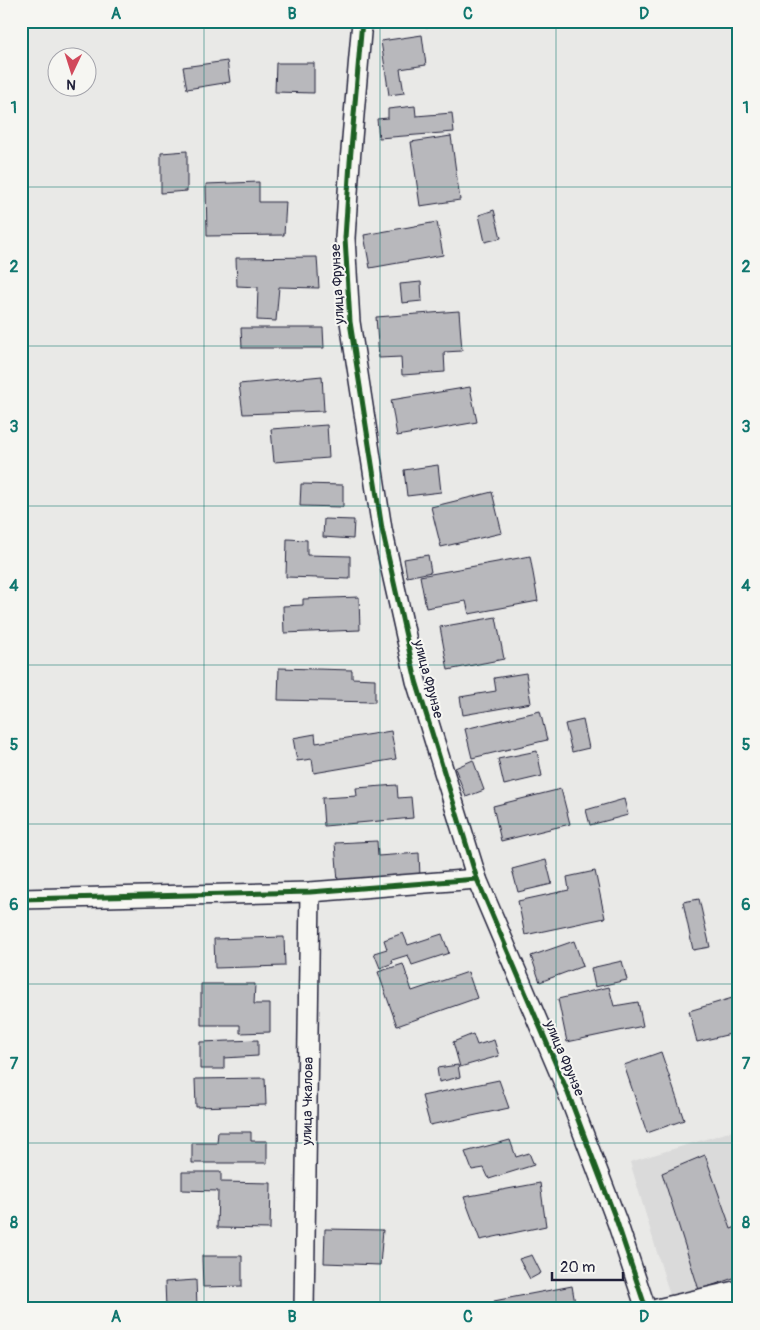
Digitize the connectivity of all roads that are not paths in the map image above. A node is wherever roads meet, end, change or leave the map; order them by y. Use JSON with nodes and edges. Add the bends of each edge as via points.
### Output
{"nodes":[{"id":1,"x":362,"y":21,"type":"edge"},
{"id":2,"x":477,"y":879,"type":"junction"},
{"id":3,"x":310,"y":892,"type":"junction"},
{"id":4,"x":21,"y":899,"type":"edge"},
{"id":5,"x":739,"y":1290,"type":"edge"},
{"id":6,"x":304,"y":1309,"type":"edge"},
{"id":7,"x":646,"y":1309,"type":"edge"},
{"id":8,"x":657,"y":1309,"type":"edge"}],
"edges":[{"from":1,"to":2,"type":"street","name":"улица Фрунзе","via":[[345,238],[350,322],[382,529],[416,681]]},
{"from":2,"to":3,"type":"street"},
{"from":2,"to":7,"type":"street","name":"улица Фрунзе","via":[[566,1088]]},
{"from":3,"to":4,"type":"street"},
{"from":3,"to":6,"type":"street","name":"улица Чкалова"},
{"from":5,"to":8,"type":"street"}]}
